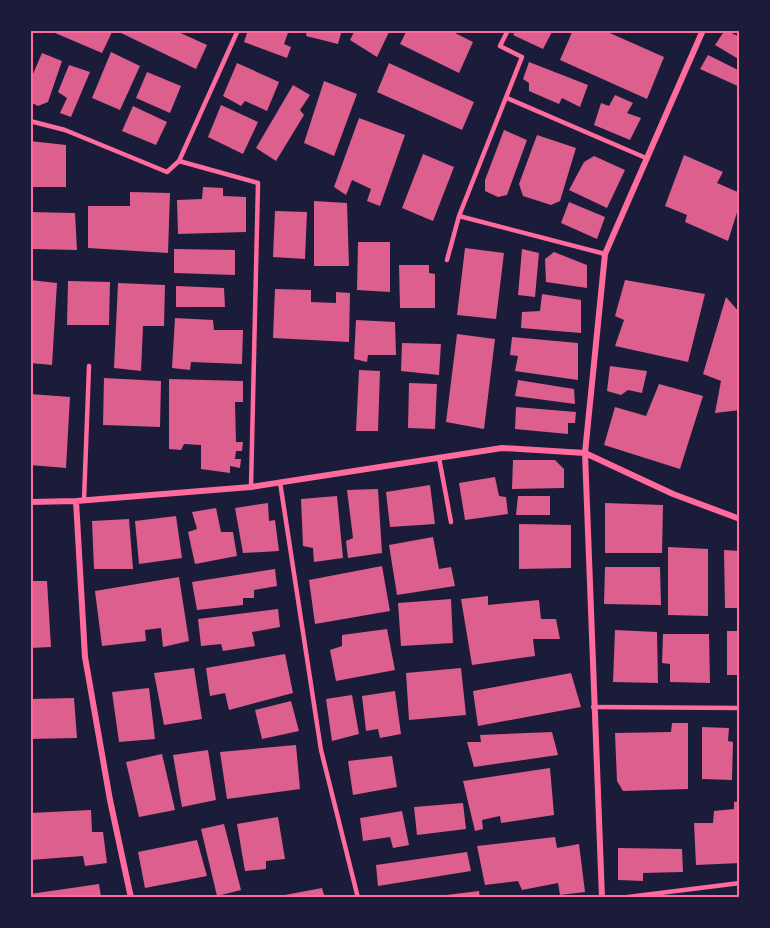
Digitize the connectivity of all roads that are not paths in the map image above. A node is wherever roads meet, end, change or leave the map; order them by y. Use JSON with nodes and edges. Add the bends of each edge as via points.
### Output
{"nodes":[{"id":1,"x":238,"y":30,"type":"edge"},
{"id":2,"x":508,"y":30,"type":"edge"},
{"id":3,"x":703,"y":30,"type":"edge"},
{"id":4,"x":507,"y":98,"type":"junction"},
{"id":5,"x":30,"y":121,"type":"edge"},
{"id":6,"x":646,"y":158,"type":"junction"},
{"id":7,"x":179,"y":161,"type":"junction"},
{"id":8,"x":459,"y":216,"type":"junction"},
{"id":9,"x":605,"y":254,"type":"junction"},
{"id":10,"x":447,"y":260,"type":"dead end"},
{"id":11,"x":89,"y":366,"type":"dead end"},
{"id":12,"x":585,"y":453,"type":"junction"},
{"id":13,"x":439,"y":458,"type":"junction"},
{"id":14,"x":280,"y":482,"type":"junction"},
{"id":15,"x":252,"y":487,"type":"junction"},
{"id":16,"x":84,"y":500,"type":"junction"},
{"id":17,"x":76,"y":501,"type":"junction"},
{"id":18,"x":30,"y":502,"type":"edge"},
{"id":19,"x":740,"y":519,"type":"edge"},
{"id":20,"x":451,"y":522,"type":"dead end"},
{"id":21,"x":593,"y":707,"type":"junction"},
{"id":22,"x":740,"y":708,"type":"edge"},
{"id":23,"x":740,"y":884,"type":"edge"},
{"id":24,"x":131,"y":898,"type":"edge"},
{"id":25,"x":358,"y":898,"type":"edge"},
{"id":26,"x":602,"y":898,"type":"edge"},
{"id":27,"x":620,"y":898,"type":"edge"}],
"edges":[{"from":1,"to":7,"type":"lane"},
{"from":2,"to":4,"type":"lane","via":[[500,46],[522,57]]},
{"from":3,"to":6,"type":"street"},
{"from":4,"to":6,"type":"lane"},
{"from":4,"to":8,"type":"lane"},
{"from":5,"to":7,"type":"lane","via":[[65,130],[167,172]]},
{"from":6,"to":9,"type":"street"},
{"from":7,"to":15,"type":"lane","via":[[258,183]]},
{"from":8,"to":9,"type":"lane"},
{"from":8,"to":10,"type":"lane"},
{"from":9,"to":12,"type":"street"},
{"from":11,"to":16,"type":"lane"},
{"from":12,"to":13,"type":"street","via":[[502,448]]},
{"from":12,"to":19,"type":"street","via":[[673,494]]},
{"from":12,"to":21,"type":"street"},
{"from":13,"to":14,"type":"street"},
{"from":13,"to":20,"type":"lane"},
{"from":14,"to":15,"type":"street"},
{"from":14,"to":25,"type":"lane","via":[[321,750]]},
{"from":15,"to":16,"type":"street"},
{"from":16,"to":17,"type":"street"},
{"from":17,"to":18,"type":"street"},
{"from":17,"to":24,"type":"street","via":[[85,657]]},
{"from":21,"to":22,"type":"lane"},
{"from":21,"to":26,"type":"street"},
{"from":23,"to":27,"type":"lane"}]}
